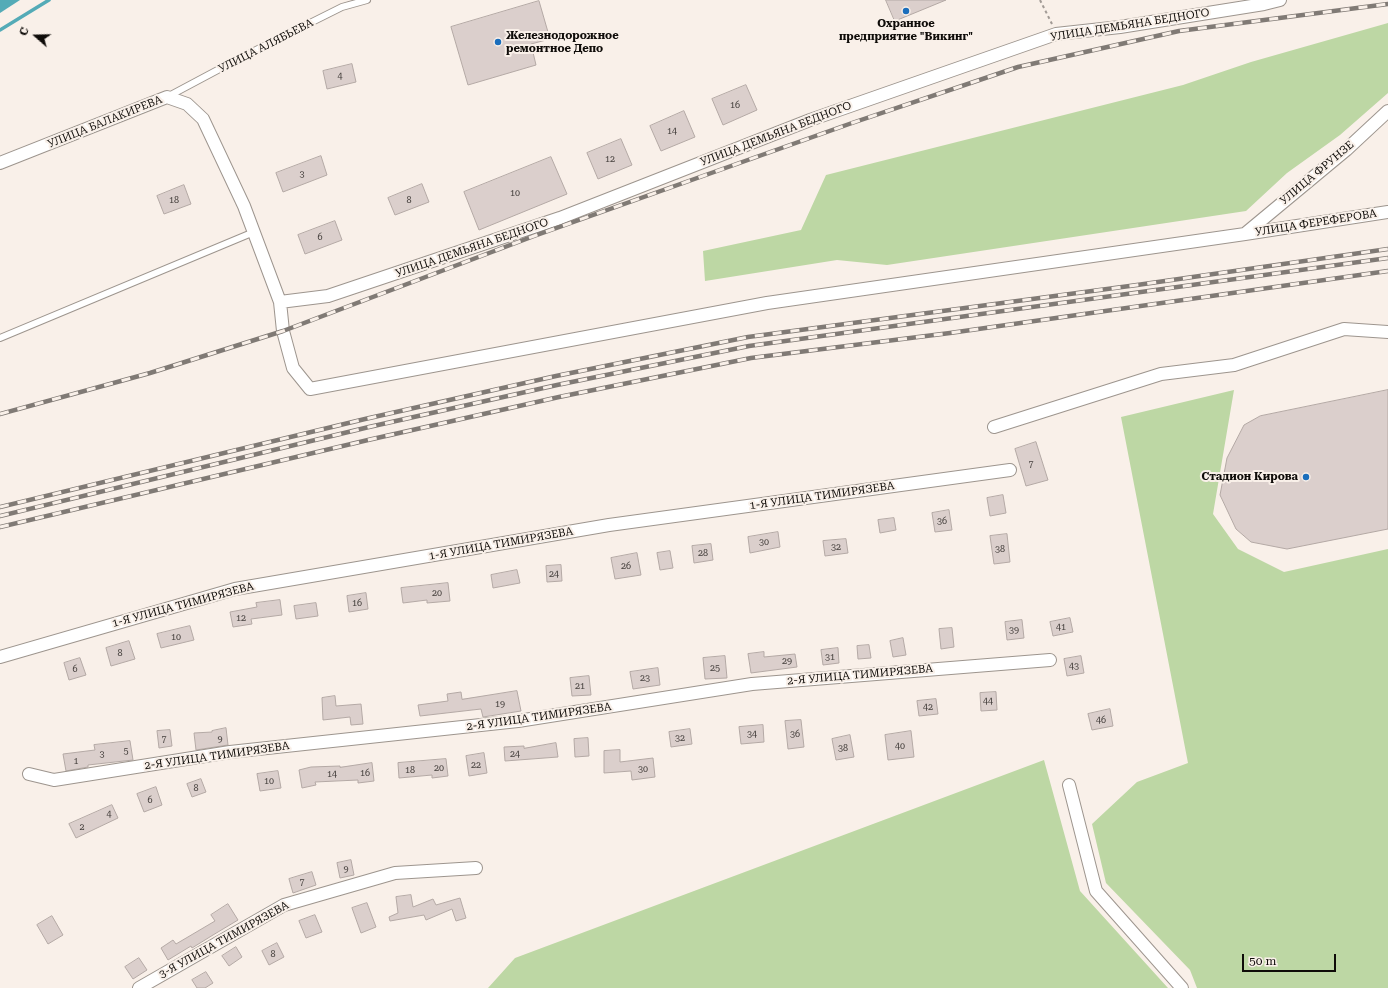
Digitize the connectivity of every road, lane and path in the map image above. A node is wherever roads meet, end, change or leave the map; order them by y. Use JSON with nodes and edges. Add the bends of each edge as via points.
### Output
{"nodes":[{"id":1,"x":367,"y":0,"type":"edge"},
{"id":2,"x":1040,"y":0,"type":"edge"},
{"id":3,"x":1280,"y":0,"type":"edge"},
{"id":4,"x":1266,"y":2,"type":"edge"},
{"id":5,"x":1056,"y":34,"type":"junction"},
{"id":6,"x":167,"y":97,"type":"junction"},
{"id":7,"x":1388,"y":110,"type":"edge"},
{"id":8,"x":0,"y":164,"type":"edge"},
{"id":9,"x":1388,"y":212,"type":"edge"},
{"id":10,"x":254,"y":232,"type":"junction"},
{"id":11,"x":1245,"y":234,"type":"junction"},
{"id":12,"x":280,"y":302,"type":"junction"},
{"id":13,"x":1388,"y":332,"type":"edge"},
{"id":14,"x":0,"y":338,"type":"edge"},
{"id":15,"x":994,"y":427,"type":"dead end"},
{"id":16,"x":1010,"y":470,"type":"dead end"},
{"id":17,"x":0,"y":657,"type":"edge"},
{"id":18,"x":1050,"y":660,"type":"dead end"},
{"id":19,"x":29,"y":774,"type":"dead end"},
{"id":20,"x":1069,"y":785,"type":"dead end"},
{"id":21,"x":476,"y":868,"type":"dead end"},
{"id":22,"x":139,"y":988,"type":"edge"},
{"id":23,"x":1182,"y":988,"type":"edge"}],
"edges":[{"from":1,"to":6,"type":"lane","name":"УЛИЦА АЛЯБЬЕВА","via":[[342,7],[242,56]]},
{"from":2,"to":5,"type":"path"},
{"from":3,"to":4,"type":"street","name":"УЛИЦА ДЕМЬЯНА БЕДНОГО"},
{"from":4,"to":5,"type":"street","name":"УЛИЦА ДЕМЬЯНА БЕДНОГО","via":[[1120,27]]},
{"from":5,"to":12,"type":"street","name":"УЛИЦА ДЕМЬЯНА БЕДНОГО","via":[[810,120],[560,218],[328,296]]},
{"from":6,"to":8,"type":"street","name":"УЛИЦА БАЛАКИРЕВА"},
{"from":6,"to":10,"type":"street","name":"УЛИЦА БАЛАКИРЕВА","via":[[187,104],[203,119]]},
{"from":7,"to":11,"type":"street","name":"УЛИЦА ФРУНЗЕ","via":[[1346,150]]},
{"from":9,"to":11,"type":"street","name":"УЛИЦА ФЕРЕФЕРОВА"},
{"from":10,"to":12,"type":"street","name":"УЛИЦА БАЛАКИРЕВА"},
{"from":10,"to":14,"type":"lane"},
{"from":11,"to":12,"type":"street","name":"УЛИЦА ФЕРЕФЕРОВА","via":[[767,302],[310,389],[293,368],[283,331]]},
{"from":13,"to":15,"type":"street","via":[[1344,329],[1234,365],[1161,374]]},
{"from":16,"to":17,"type":"street","name":"1-Я УЛИЦА ТИМИРЯЗЕВА","via":[[609,526],[235,589]]},
{"from":18,"to":19,"type":"street","name":"2-Я УЛИЦА ТИМИРЯЗЕВА","via":[[752,684],[518,721],[230,752],[54,780]]},
{"from":20,"to":23,"type":"street","via":[[1096,891]]},
{"from":21,"to":22,"type":"street","name":"3-Я УЛИЦА ТИМИРЯЗЕВА","via":[[395,874],[284,905]]}]}
